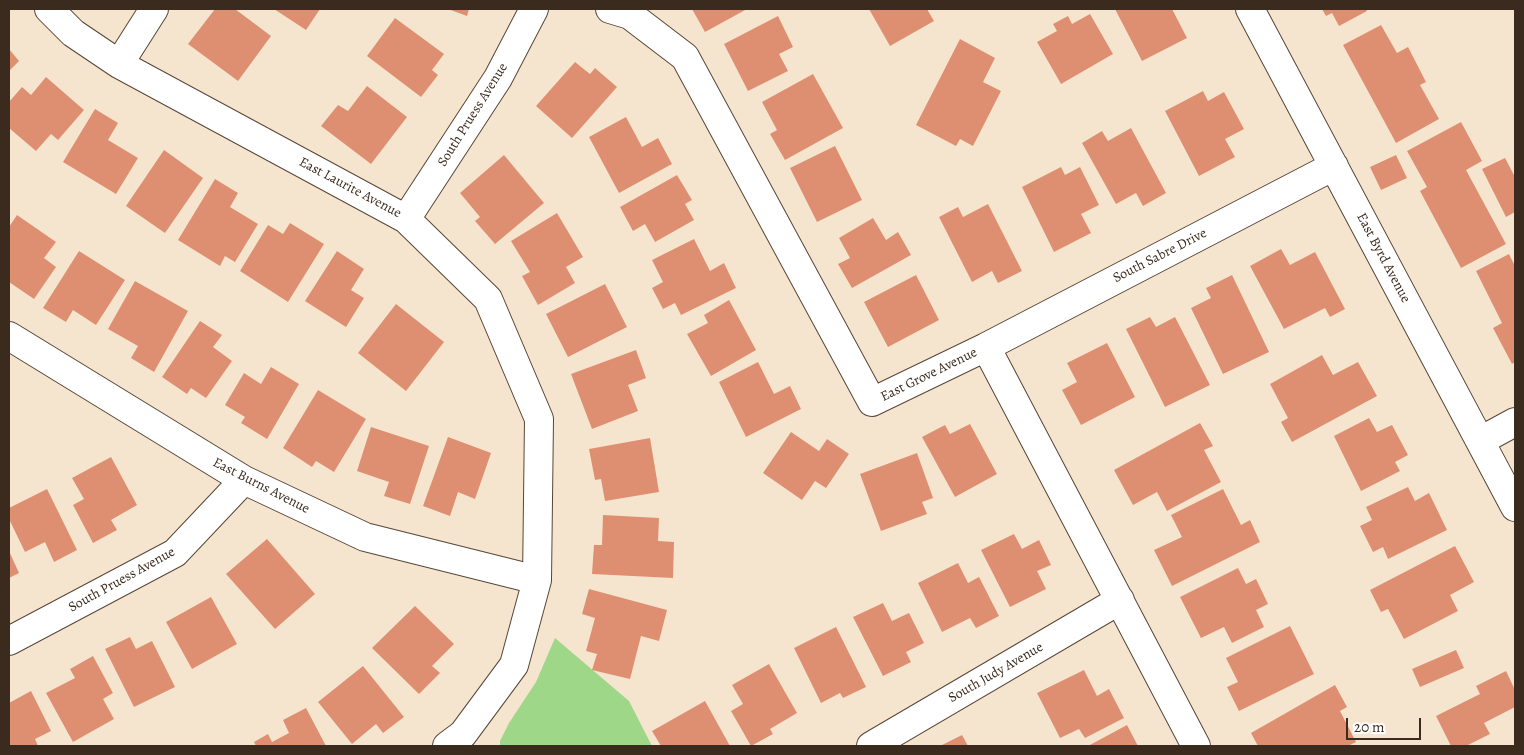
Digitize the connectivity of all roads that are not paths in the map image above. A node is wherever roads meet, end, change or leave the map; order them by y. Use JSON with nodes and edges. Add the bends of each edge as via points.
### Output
{"nodes":[{"id":1,"x":50,"y":9,"type":"edge"},
{"id":2,"x":154,"y":9,"type":"edge"},
{"id":3,"x":534,"y":9,"type":"edge"},
{"id":4,"x":610,"y":9,"type":"edge"},
{"id":5,"x":1250,"y":9,"type":"edge"},
{"id":6,"x":119,"y":64,"type":"junction"},
{"id":7,"x":1334,"y":166,"type":"junction"},
{"id":8,"x":406,"y":219,"type":"junction"},
{"id":9,"x":9,"y":336,"type":"edge"},
{"id":10,"x":986,"y":346,"type":"junction"},
{"id":11,"x":1515,"y":422,"type":"edge"},
{"id":12,"x":1480,"y":440,"type":"junction"},
{"id":13,"x":244,"y":480,"type":"junction"},
{"id":14,"x":1515,"y":507,"type":"edge"},
{"id":15,"x":537,"y":580,"type":"junction"},
{"id":16,"x":1120,"y":600,"type":"junction"},
{"id":17,"x":9,"y":641,"type":"edge"},
{"id":18,"x":461,"y":742,"type":"edge"},
{"id":19,"x":871,"y":746,"type":"edge"},
{"id":20,"x":1196,"y":746,"type":"edge"}],
"edges":[{"from":1,"to":6,"type":"street","name":"East Laurite Avenue","via":[[73,33]]},
{"from":2,"to":6,"type":"street"},
{"from":3,"to":8,"type":"street","name":"South Pruess Avenue","via":[[498,78]]},
{"from":4,"to":10,"type":"street","name":"East Grove Avenue","via":[[630,15],[685,58],[872,402]]},
{"from":5,"to":7,"type":"street","name":"East Byrd Avenue"},
{"from":6,"to":8,"type":"street","name":"East Laurite Avenue"},
{"from":7,"to":10,"type":"street","name":"South Sabre Drive"},
{"from":7,"to":12,"type":"street","name":"East Byrd Avenue"},
{"from":8,"to":15,"type":"street","name":"East Laurite Avenue","via":[[488,299],[539,419]]},
{"from":9,"to":13,"type":"street","name":"East Burns Avenue"},
{"from":10,"to":16,"type":"street","name":"East Grove Avenue"},
{"from":11,"to":12,"type":"street"},
{"from":12,"to":14,"type":"street","name":"East Byrd Avenue"},
{"from":13,"to":15,"type":"street","name":"East Burns Avenue","via":[[365,537]]},
{"from":13,"to":17,"type":"street","name":"South Pruess Avenue","via":[[175,553]]},
{"from":15,"to":18,"type":"street","name":"East Laurite Avenue","via":[[514,665]]},
{"from":16,"to":19,"type":"street","name":"South Judy Avenue"},
{"from":16,"to":20,"type":"street","name":"East Grove Avenue"}]}
